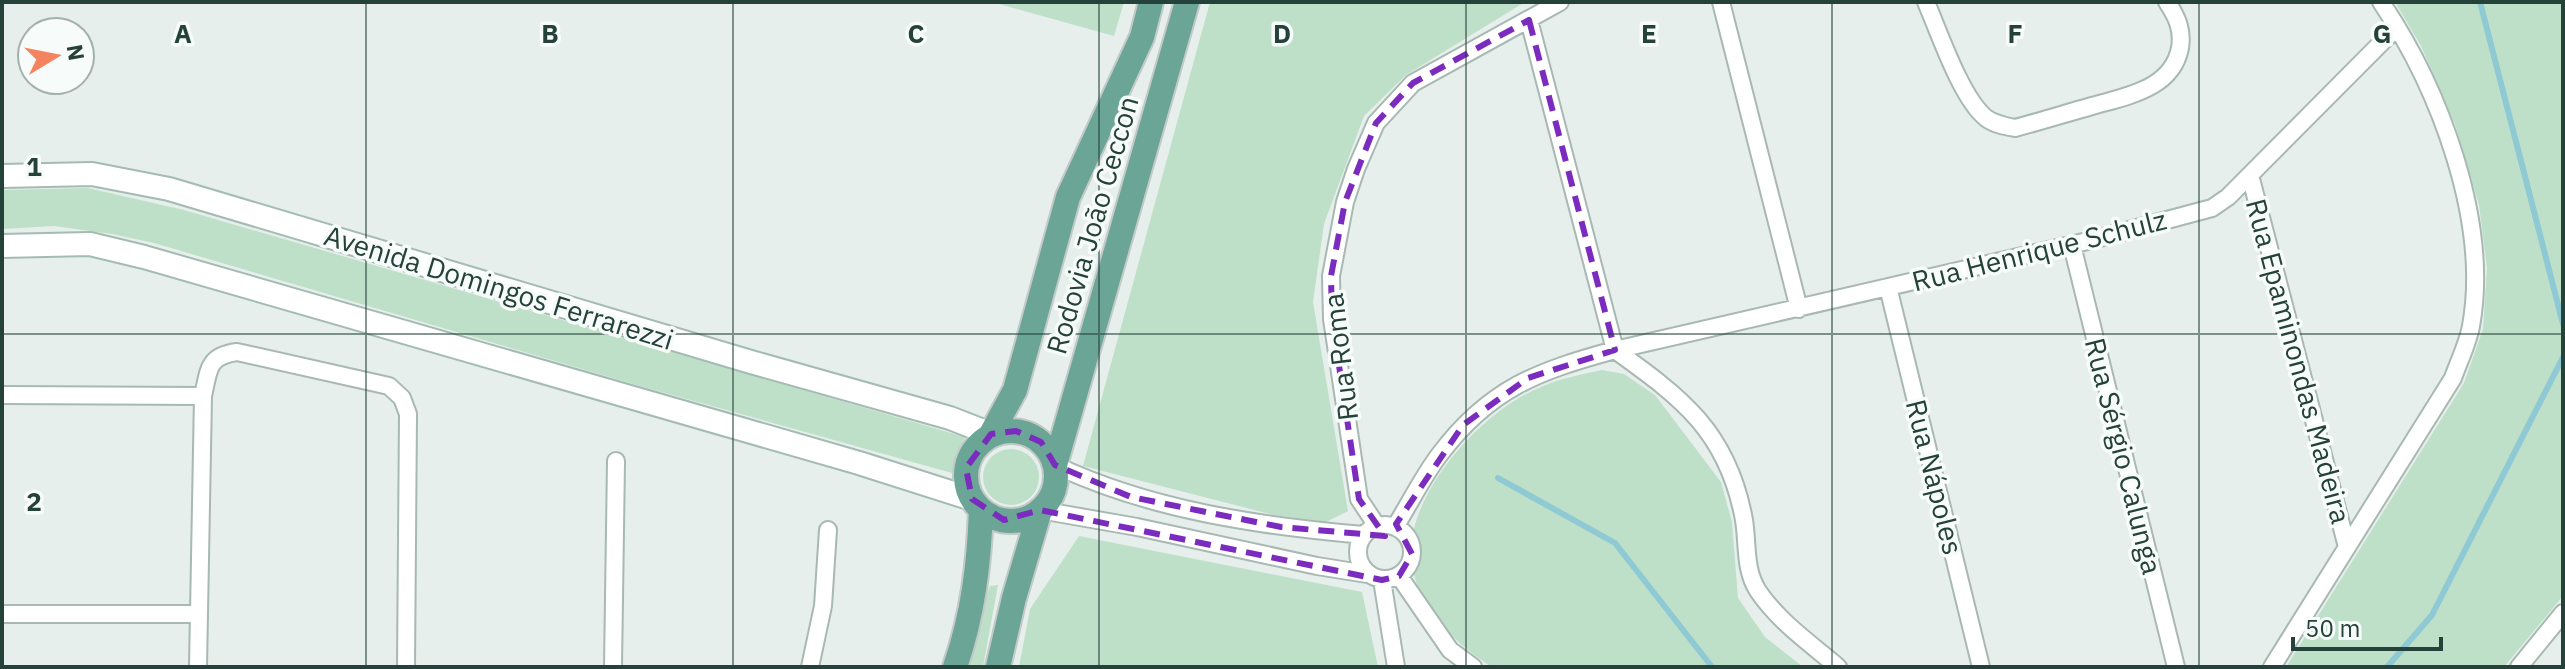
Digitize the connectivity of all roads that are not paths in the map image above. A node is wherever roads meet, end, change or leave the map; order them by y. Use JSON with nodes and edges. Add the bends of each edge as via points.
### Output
{"nodes":[{"id":1,"x":1151,"y":2,"type":"edge"},
{"id":2,"x":1187,"y":2,"type":"edge"},
{"id":3,"x":1560,"y":2,"type":"edge"},
{"id":4,"x":1721,"y":2,"type":"edge"},
{"id":5,"x":1926,"y":2,"type":"edge"},
{"id":6,"x":2167,"y":2,"type":"edge"},
{"id":7,"x":2381,"y":2,"type":"edge"},
{"id":8,"x":1529,"y":20,"type":"junction"},
{"id":9,"x":2397,"y":27,"type":"junction"},
{"id":10,"x":2250,"y":175,"type":"junction"},
{"id":11,"x":2,"y":176,"type":"edge"},
{"id":12,"x":2072,"y":245,"type":"junction"},
{"id":13,"x":2,"y":246,"type":"edge"},
{"id":14,"x":1888,"y":287,"type":"junction"},
{"id":15,"x":1799,"y":309,"type":"junction"},
{"id":16,"x":1615,"y":350,"type":"junction"},
{"id":17,"x":2,"y":395,"type":"edge"},
{"id":18,"x":203,"y":396,"type":"junction"},
{"id":19,"x":991,"y":434,"type":"junction"},
{"id":20,"x":616,"y":461,"type":"dead end"},
{"id":21,"x":1055,"y":465,"type":"junction"},
{"id":22,"x":977,"y":504,"type":"junction"},
{"id":23,"x":1040,"y":510,"type":"junction"},
{"id":24,"x":1379,"y":529,"type":"junction"},
{"id":25,"x":828,"y":530,"type":"dead end"},
{"id":26,"x":2347,"y":547,"type":"junction"},
{"id":27,"x":1399,"y":576,"type":"junction"},
{"id":28,"x":1375,"y":577,"type":"junction"},
{"id":29,"x":2563,"y":613,"type":"edge"},
{"id":30,"x":2,"y":614,"type":"edge"},
{"id":31,"x":199,"y":614,"type":"junction"},
{"id":32,"x":198,"y":667,"type":"edge"},
{"id":33,"x":406,"y":667,"type":"edge"},
{"id":34,"x":613,"y":667,"type":"edge"},
{"id":35,"x":810,"y":667,"type":"edge"},
{"id":36,"x":955,"y":667,"type":"edge"},
{"id":37,"x":998,"y":667,"type":"edge"},
{"id":38,"x":1396,"y":667,"type":"edge"},
{"id":39,"x":1473,"y":667,"type":"edge"},
{"id":40,"x":1838,"y":667,"type":"edge"},
{"id":41,"x":1981,"y":667,"type":"edge"},
{"id":42,"x":2176,"y":667,"type":"edge"},
{"id":43,"x":2272,"y":667,"type":"edge"},
{"id":44,"x":2519,"y":667,"type":"edge"}],
"edges":[{"from":1,"to":19,"type":"main road","name":"Rodovia João Ceccon","via":[[1142,37],[1068,197],[1015,390]]},
{"from":2,"to":21,"type":"main road","name":"Rodovia João Ceccon"},
{"from":3,"to":8,"type":"street","name":"Rua Roma"},
{"from":4,"to":15,"type":"street"},
{"from":5,"to":6,"type":"street","via":[[1971,103],[1998,125],[2015,128],[2139,92],[2162,79],[2172,70],[2182,37]]},
{"from":7,"to":9,"type":"street"},
{"from":8,"to":16,"type":"street"},
{"from":8,"to":24,"type":"street","name":"Rua Roma","via":[[1413,83],[1376,123],[1345,202],[1331,276],[1332,319],[1359,499]]},
{"from":9,"to":10,"type":"street","name":"Rua Henrique Schulz"},
{"from":9,"to":26,"type":"street","via":[[2444,127],[2468,207],[2476,268],[2471,327],[2453,378]]},
{"from":10,"to":12,"type":"street","name":"Rua Henrique Schulz","via":[[2212,208]]},
{"from":10,"to":26,"type":"street","name":"Rua Epaminondas Madeira"},
{"from":11,"to":19,"type":"main road","name":"Avenida Domingos Ferrarezzi","via":[[92,174],[169,189]]},
{"from":12,"to":14,"type":"street","name":"Rua Henrique Schulz"},
{"from":12,"to":42,"type":"street","name":"Rua Sérgio Calunga"},
{"from":13,"to":22,"type":"main road","via":[[90,244],[144,257],[859,463]]},
{"from":14,"to":15,"type":"street","name":"Rua Henrique Schulz"},
{"from":14,"to":41,"type":"street","name":"Rua Nápoles"},
{"from":15,"to":16,"type":"street","name":"Rua Henrique Schulz"},
{"from":16,"to":24,"type":"street","name":"Rua Henrique Schulz","via":[[1528,378],[1492,399],[1438,456],[1413,498]]},
{"from":16,"to":40,"type":"street","via":[[1681,400],[1712,434],[1732,477],[1744,520],[1746,560],[1757,589]]},
{"from":17,"to":18,"type":"street"},
{"from":18,"to":31,"type":"street"},
{"from":18,"to":33,"type":"street","via":[[210,365],[220,354],[237,352],[389,386],[402,398],[408,414]]},
{"from":19,"to":21,"type":"main road","via":[[1029,434],[1041,442]]},
{"from":19,"to":22,"type":"main road","via":[[966,468],[966,482]]},
{"from":20,"to":34,"type":"street"},
{"from":21,"to":23,"type":"main road","via":[[1053,490]]},
{"from":21,"to":24,"type":"street","via":[[1131,497],[1281,527]]},
{"from":22,"to":23,"type":"main road","via":[[1004,520]]},
{"from":22,"to":36,"type":"main road","via":[[979,563]]},
{"from":23,"to":28,"type":"street"},
{"from":23,"to":37,"type":"main road"},
{"from":24,"to":27,"type":"street","name":"Rua Roma","via":[[1408,538],[1410,563]]},
{"from":24,"to":28,"type":"street","name":"Rua Roma","via":[[1358,554]]},
{"from":25,"to":35,"type":"street","via":[[823,606]]},
{"from":26,"to":43,"type":"street"},
{"from":27,"to":28,"type":"street"},
{"from":27,"to":39,"type":"street","via":[[1450,650]]},
{"from":28,"to":38,"type":"street","name":"Rua Roma"},
{"from":29,"to":44,"type":"street"},
{"from":30,"to":31,"type":"street"},
{"from":31,"to":32,"type":"street"}]}
